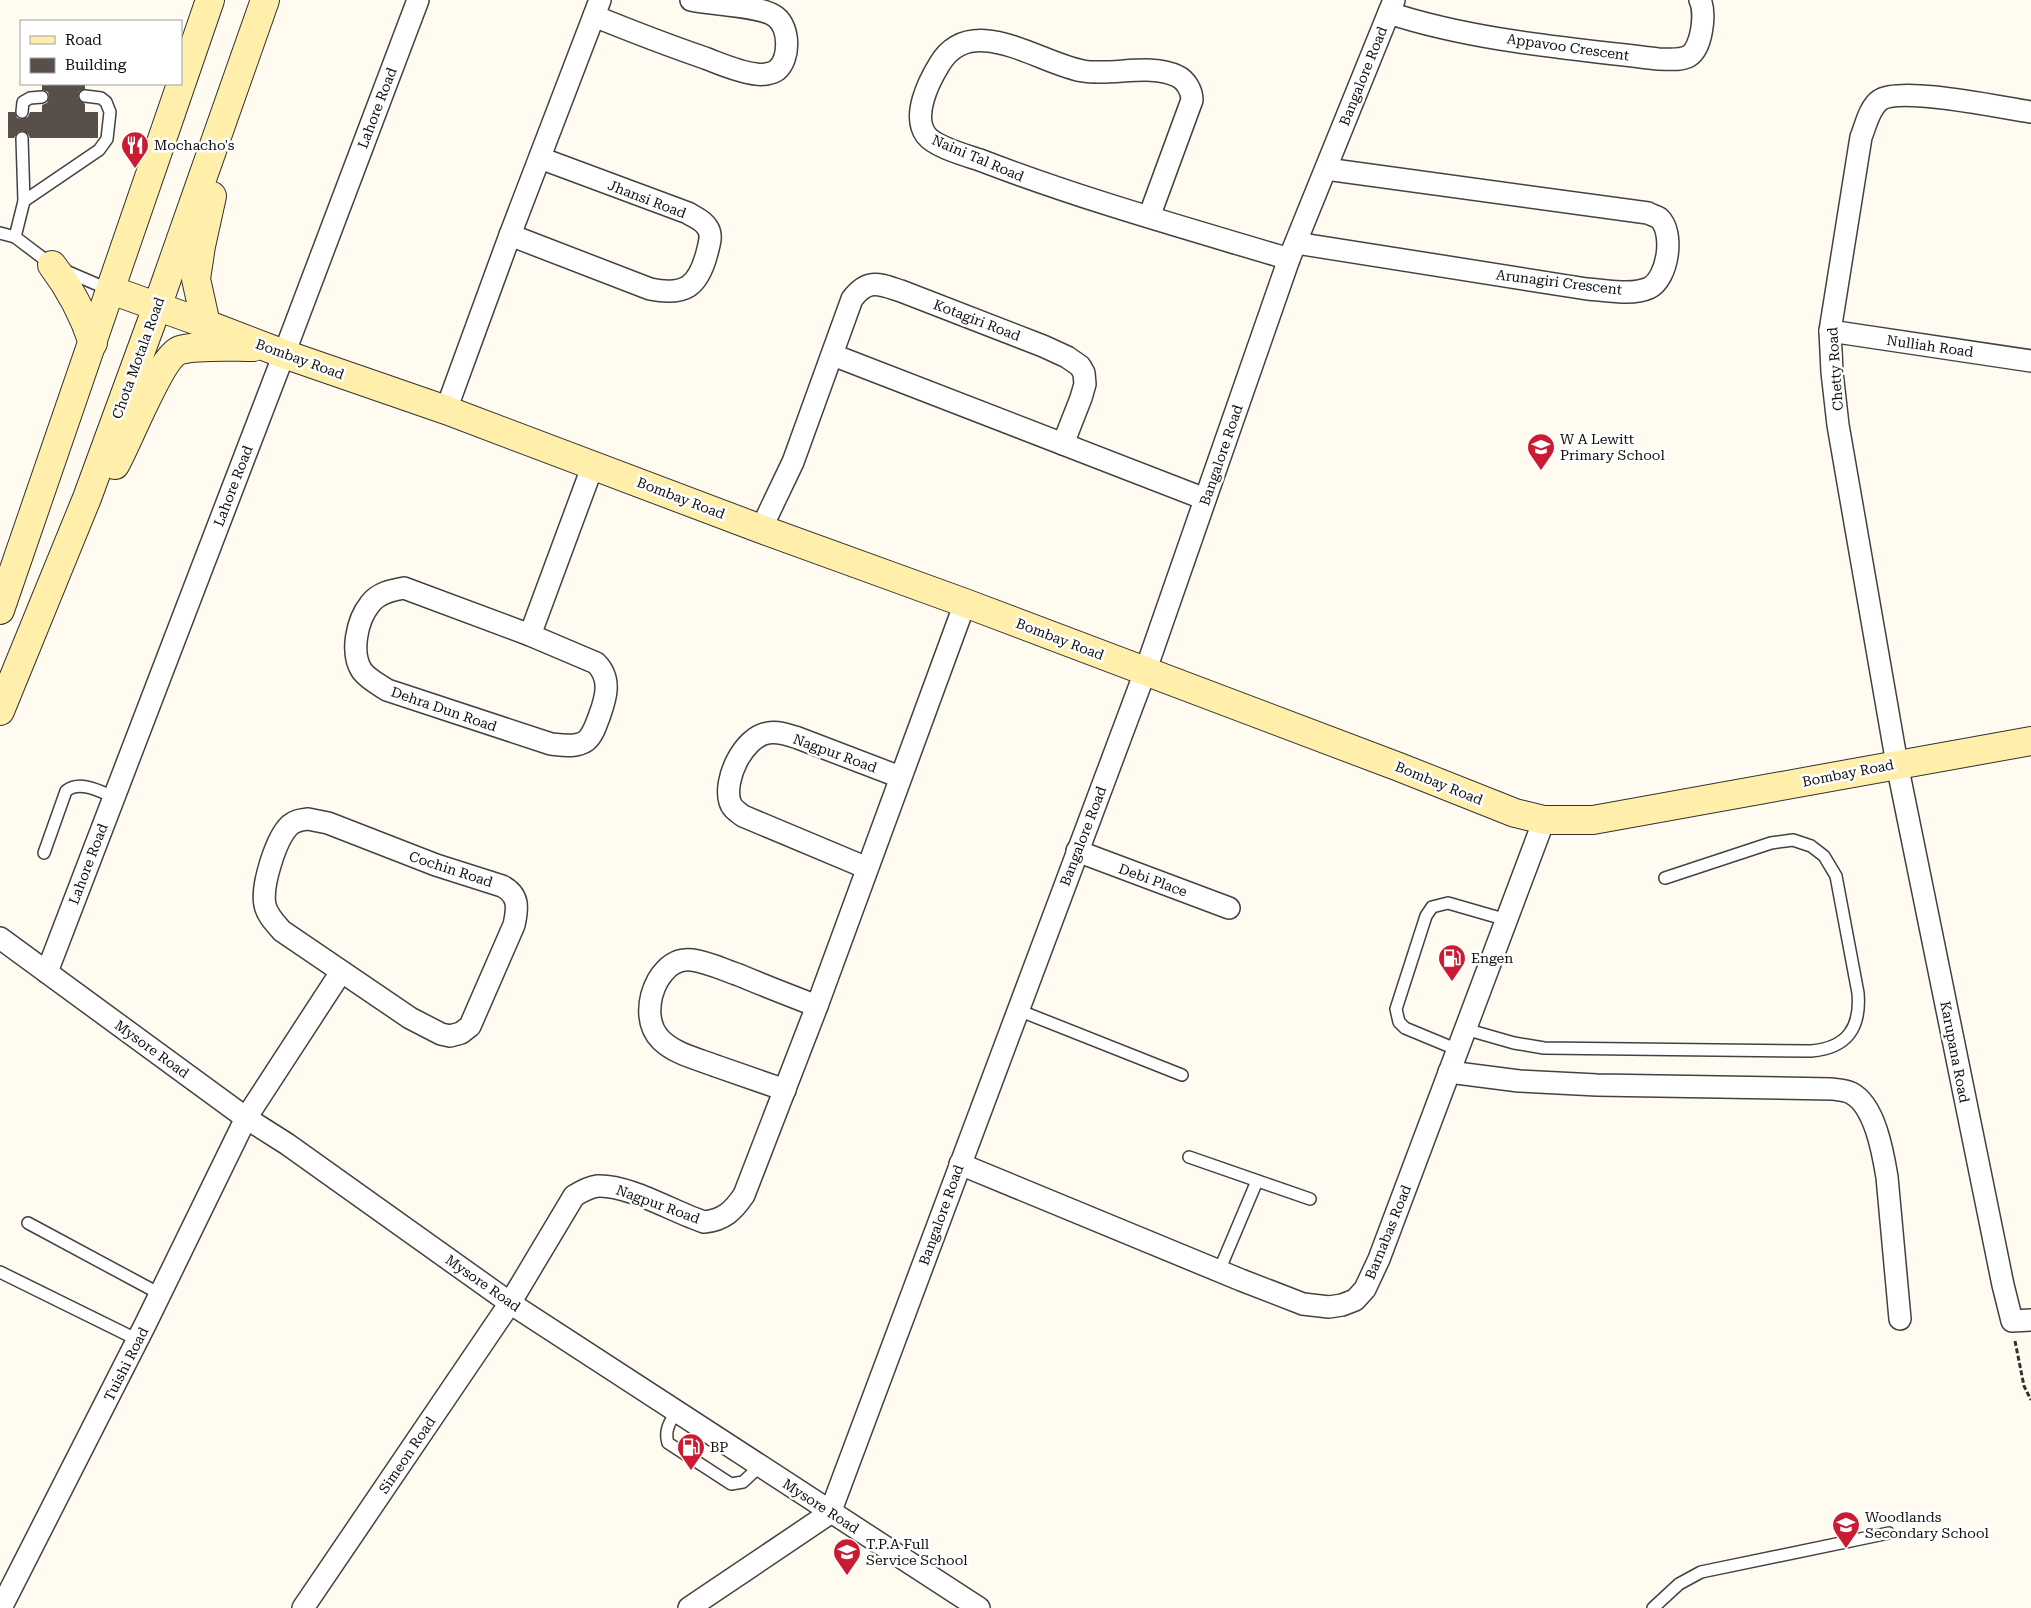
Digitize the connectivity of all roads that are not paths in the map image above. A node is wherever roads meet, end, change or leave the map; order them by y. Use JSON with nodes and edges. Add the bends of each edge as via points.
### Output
{"nodes":[{"id":1,"x":210,"y":0,"type":"edge"},
{"id":2,"x":265,"y":0,"type":"edge"},
{"id":3,"x":418,"y":0,"type":"edge"},
{"id":4,"x":691,"y":0,"type":"edge"},
{"id":5,"x":1700,"y":0,"type":"edge"},
{"id":6,"x":1392,"y":6,"type":"edge"},
{"id":7,"x":597,"y":8,"type":"edge"},
{"id":8,"x":182,"y":82,"type":"edge"},
{"id":9,"x":181,"y":85,"type":"edge"},
{"id":10,"x":85,"y":96,"type":"dead end"},
{"id":11,"x":42,"y":97,"type":"dead end"},
{"id":12,"x":22,"y":112,"type":"dead end"},
{"id":13,"x":2031,"y":112,"type":"edge"},
{"id":14,"x":218,"y":133,"type":"junction"},
{"id":15,"x":22,"y":138,"type":"dead end"},
{"id":16,"x":540,"y":158,"type":"junction"},
{"id":17,"x":1326,"y":169,"type":"junction"},
{"id":18,"x":24,"y":201,"type":"junction"},
{"id":19,"x":1149,"y":217,"type":"junction"},
{"id":20,"x":0,"y":233,"type":"edge"},
{"id":21,"x":510,"y":236,"type":"junction"},
{"id":22,"x":15,"y":237,"type":"junction"},
{"id":23,"x":1293,"y":251,"type":"junction"},
{"id":24,"x":52,"y":265,"type":"junction"},
{"id":25,"x":111,"y":290,"type":"junction"},
{"id":26,"x":157,"y":306,"type":"junction"},
{"id":27,"x":206,"y":324,"type":"junction"},
{"id":28,"x":1830,"y":332,"type":"junction"},
{"id":29,"x":93,"y":342,"type":"junction"},
{"id":30,"x":273,"y":350,"type":"junction"},
{"id":31,"x":833,"y":355,"type":"junction"},
{"id":32,"x":2031,"y":361,"type":"edge"},
{"id":33,"x":446,"y":410,"type":"junction"},
{"id":34,"x":1063,"y":444,"type":"junction"},
{"id":35,"x":593,"y":465,"type":"junction"},
{"id":36,"x":87,"y":498,"type":"junction"},
{"id":37,"x":1205,"y":499,"type":"junction"},
{"id":38,"x":761,"y":529,"type":"junction"},
{"id":39,"x":965,"y":603,"type":"junction"},
{"id":40,"x":0,"y":610,"type":"edge"},
{"id":41,"x":530,"y":635,"type":"junction"},
{"id":42,"x":1145,"y":672,"type":"junction"},
{"id":43,"x":0,"y":711,"type":"edge"},
{"id":44,"x":2031,"y":740,"type":"edge"},
{"id":45,"x":1897,"y":764,"type":"junction"},
{"id":46,"x":900,"y":777,"type":"junction"},
{"id":47,"x":114,"y":797,"type":"junction"},
{"id":48,"x":1544,"y":820,"type":"junction"},
{"id":49,"x":1077,"y":851,"type":"junction"},
{"id":50,"x":44,"y":853,"type":"dead end"},
{"id":51,"x":867,"y":868,"type":"junction"},
{"id":52,"x":1665,"y":878,"type":"dead end"},
{"id":53,"x":1228,"y":908,"type":"dead end"},
{"id":54,"x":1507,"y":920,"type":"junction"},
{"id":55,"x":0,"y":938,"type":"edge"},
{"id":56,"x":47,"y":972,"type":"junction"},
{"id":57,"x":341,"y":972,"type":"junction"},
{"id":58,"x":817,"y":1006,"type":"junction"},
{"id":59,"x":1018,"y":1010,"type":"junction"},
{"id":60,"x":1465,"y":1029,"type":"junction"},
{"id":61,"x":1458,"y":1050,"type":"junction"},
{"id":62,"x":1449,"y":1072,"type":"junction"},
{"id":63,"x":1182,"y":1075,"type":"dead end"},
{"id":64,"x":785,"y":1090,"type":"junction"},
{"id":65,"x":246,"y":1118,"type":"junction"},
{"id":66,"x":1189,"y":1157,"type":"dead end"},
{"id":67,"x":960,"y":1164,"type":"junction"},
{"id":68,"x":1257,"y":1181,"type":"junction"},
{"id":69,"x":1310,"y":1199,"type":"dead end"},
{"id":70,"x":28,"y":1223,"type":"dead end"},
{"id":71,"x":1220,"y":1271,"type":"junction"},
{"id":72,"x":0,"y":1272,"type":"edge"},
{"id":73,"x":160,"y":1294,"type":"junction"},
{"id":74,"x":510,"y":1303,"type":"junction"},
{"id":75,"x":1900,"y":1319,"type":"dead end"},
{"id":76,"x":2021,"y":1320,"type":"edge"},
{"id":77,"x":138,"y":1340,"type":"junction"},
{"id":78,"x":676,"y":1412,"type":"junction"},
{"id":79,"x":760,"y":1466,"type":"junction"},
{"id":80,"x":830,"y":1512,"type":"junction"},
{"id":81,"x":1889,"y":1533,"type":"dead end"},
{"id":82,"x":1,"y":1608,"type":"edge"},
{"id":83,"x":303,"y":1608,"type":"edge"},
{"id":84,"x":690,"y":1608,"type":"edge"},
{"id":85,"x":979,"y":1608,"type":"edge"},
{"id":86,"x":1653,"y":1608,"type":"edge"}],
"edges":[{"from":1,"to":8,"type":"street"},
{"from":2,"to":14,"type":"street","name":"Chota Motala Road"},
{"from":3,"to":30,"type":"street","name":"Lahore Road"},
{"from":4,"to":7,"type":"street","via":[[767,12],[777,18],[786,35],[780,67],[770,74],[739,71],[663,44]]},
{"from":5,"to":6,"type":"street","name":"Appavoo Crescent","via":[[1703,25],[1698,42],[1689,56],[1679,59],[1476,35],[1414,21]]},
{"from":6,"to":17,"type":"street","name":"Bangalore Road"},
{"from":7,"to":16,"type":"street"},
{"from":9,"to":25,"type":"street"},
{"from":10,"to":18,"type":"lane","via":[[101,98],[108,105],[107,139],[95,153]]},
{"from":11,"to":12,"type":"lane","via":[[26,99]]},
{"from":13,"to":28,"type":"street","name":"Chetty Road","via":[[1915,94],[1880,100],[1870,111],[1860,146]]},
{"from":14,"to":26,"type":"street","name":"Chota Motala Road"},
{"from":14,"to":27,"type":"street","via":[[217,172],[196,279]]},
{"from":15,"to":18,"type":"lane"},
{"from":16,"to":21,"type":"street"},
{"from":16,"to":21,"type":"street","name":"Jhansi Road","via":[[702,221],[710,233],[705,261],[697,280],[689,287],[668,293]]},
{"from":17,"to":23,"type":"street","name":"Bangalore Road"},
{"from":17,"to":23,"type":"street","name":"Arunagiri Crescent","via":[[1648,213],[1659,218],[1665,228],[1668,256],[1664,270],[1651,287],[1623,291]]},
{"from":18,"to":22,"type":"lane"},
{"from":19,"to":19,"type":"street","name":"Naini Tal Road","via":[[1192,100],[1184,80],[1158,72],[1082,71],[994,42],[967,41],[946,53],[921,107],[921,128],[932,142],[1029,179]]},
{"from":19,"to":23,"type":"street","name":"Naini Tal Road"},
{"from":20,"to":22,"type":"lane"},
{"from":21,"to":33,"type":"street"},
{"from":22,"to":24,"type":"lane"},
{"from":23,"to":37,"type":"street","name":"Bangalore Road"},
{"from":24,"to":25,"type":"lane"},
{"from":24,"to":29,"type":"street","via":[[77,300]]},
{"from":25,"to":26,"type":"street","name":"Bombay Road"},
{"from":25,"to":29,"type":"street"},
{"from":26,"to":27,"type":"street","name":"Bombay Road"},
{"from":26,"to":36,"type":"street","name":"Chota Motala Road"},
{"from":27,"to":30,"type":"street","name":"Bombay Road"},
{"from":28,"to":32,"type":"street","name":"Nulliah Road"},
{"from":28,"to":45,"type":"street","name":"Chetty Road","via":[[1838,425]]},
{"from":29,"to":40,"type":"street"},
{"from":30,"to":33,"type":"street","name":"Bombay Road"},
{"from":30,"to":36,"type":"street","via":[[189,349],[174,353],[160,372],[112,472]]},
{"from":30,"to":47,"type":"street","name":"Lahore Road"},
{"from":31,"to":34,"type":"street"},
{"from":31,"to":34,"type":"street","name":"Kotagiri Road","via":[[852,299],[860,288],[878,284],[901,291],[1043,346],[1080,366],[1085,384],[1082,398]]},
{"from":31,"to":38,"type":"street","name":"Kotagiri Road","via":[[793,462]]},
{"from":33,"to":35,"type":"street","name":"Bombay Road"},
{"from":34,"to":37,"type":"street"},
{"from":35,"to":38,"type":"street","name":"Bombay Road"},
{"from":35,"to":41,"type":"street"},
{"from":36,"to":43,"type":"street","name":"Chota Motala Road"},
{"from":37,"to":42,"type":"street","name":"Bangalore Road"},
{"from":38,"to":39,"type":"street","name":"Bombay Road"},
{"from":39,"to":42,"type":"street","name":"Bombay Road"},
{"from":39,"to":46,"type":"street","name":"Nagpur Road"},
{"from":41,"to":41,"type":"street","name":"Dehra Dun Road","via":[[581,655],[603,670],[606,698],[594,731],[586,741],[566,746],[551,744],[387,690],[361,670],[357,657],[356,636],[370,603],[390,590],[404,588]]},
{"from":42,"to":48,"type":"street","name":"Bombay Road","via":[[1399,766],[1515,813]]},
{"from":42,"to":49,"type":"street","name":"Bangalore Road"},
{"from":44,"to":45,"type":"street","name":"Bombay Road"},
{"from":45,"to":48,"type":"street","name":"Bombay Road","via":[[1593,820]]},
{"from":45,"to":76,"type":"street","name":"Karupana Road","via":[[2001,1276]]},
{"from":46,"to":51,"type":"street","name":"Nagpur Road"},
{"from":46,"to":51,"type":"street","name":"Nagpur Road","via":[[782,733],[756,737],[747,745],[731,775],[728,794],[734,810]]},
{"from":47,"to":50,"type":"lane","via":[[87,787],[68,789]]},
{"from":47,"to":56,"type":"street","name":"Lahore Road"},
{"from":48,"to":54,"type":"street","name":"Barnabas Road"},
{"from":49,"to":53,"type":"street","name":"Debi Place"},
{"from":49,"to":59,"type":"street","name":"Bangalore Road"},
{"from":51,"to":58,"type":"street","name":"Nagpur Road"},
{"from":52,"to":60,"type":"lane","via":[[1771,843],[1793,840],[1812,846],[1824,856],[1836,876],[1858,992],[1857,1017],[1846,1039],[1825,1050],[1811,1051],[1544,1048]]},
{"from":54,"to":60,"type":"street","name":"Barnabas Road"},
{"from":54,"to":61,"type":"lane","via":[[1448,903],[1432,907],[1426,916],[1396,1009],[1399,1022]]},
{"from":55,"to":56,"type":"street","name":"Mysore Road"},
{"from":56,"to":65,"type":"street","name":"Mysore Road"},
{"from":57,"to":57,"type":"street","name":"Cochin Road","via":[[282,931],[265,907],[266,879],[277,847],[290,825],[297,820],[328,823],[512,891],[517,913],[514,925],[478,1011],[470,1026],[461,1033],[450,1036],[410,1018]]},
{"from":57,"to":65,"type":"street"},
{"from":58,"to":64,"type":"street","name":"Nagpur Road"},
{"from":58,"to":64,"type":"street","via":[[690,960],[670,964],[656,984],[650,1016],[661,1040],[681,1053]]},
{"from":59,"to":63,"type":"lane"},
{"from":59,"to":67,"type":"street","name":"Bangalore Road"},
{"from":60,"to":61,"type":"street","name":"Barnabas Road"},
{"from":61,"to":62,"type":"street","name":"Barnabas Road"},
{"from":62,"to":71,"type":"street","name":"Barnabas Road","via":[[1379,1259],[1365,1289],[1355,1300],[1329,1307],[1303,1304]]},
{"from":62,"to":75,"type":"street","via":[[1485,1078],[1578,1084],[1832,1088],[1850,1093],[1867,1109],[1883,1155]]},
{"from":64,"to":74,"type":"street","name":"Nagpur Road","via":[[744,1195],[725,1217],[704,1222],[623,1190],[602,1186],[585,1189],[566,1207]]},
{"from":65,"to":73,"type":"street","name":"Tuishi Road"},
{"from":65,"to":74,"type":"street","name":"Mysore Road"},
{"from":66,"to":68,"type":"lane"},
{"from":67,"to":71,"type":"street","name":"Barnabas Road"},
{"from":67,"to":80,"type":"street","name":"Bangalore Road"},
{"from":68,"to":69,"type":"lane"},
{"from":68,"to":71,"type":"lane"},
{"from":70,"to":73,"type":"lane"},
{"from":72,"to":77,"type":"lane"},
{"from":73,"to":77,"type":"street","name":"Tuishi Road"},
{"from":74,"to":78,"type":"street","name":"Mysore Road"},
{"from":74,"to":83,"type":"street","name":"Simeon Road"},
{"from":77,"to":82,"type":"street","name":"Tuishi Road"},
{"from":78,"to":79,"type":"street","name":"Mysore Road"},
{"from":78,"to":79,"type":"lane","via":[[668,1426],[668,1443],[731,1484],[742,1482]]},
{"from":79,"to":80,"type":"street","name":"Mysore Road"},
{"from":80,"to":84,"type":"street"},
{"from":80,"to":85,"type":"street","name":"Mysore Road"},
{"from":81,"to":86,"type":"lane","via":[[1701,1572],[1679,1584]]}]}
